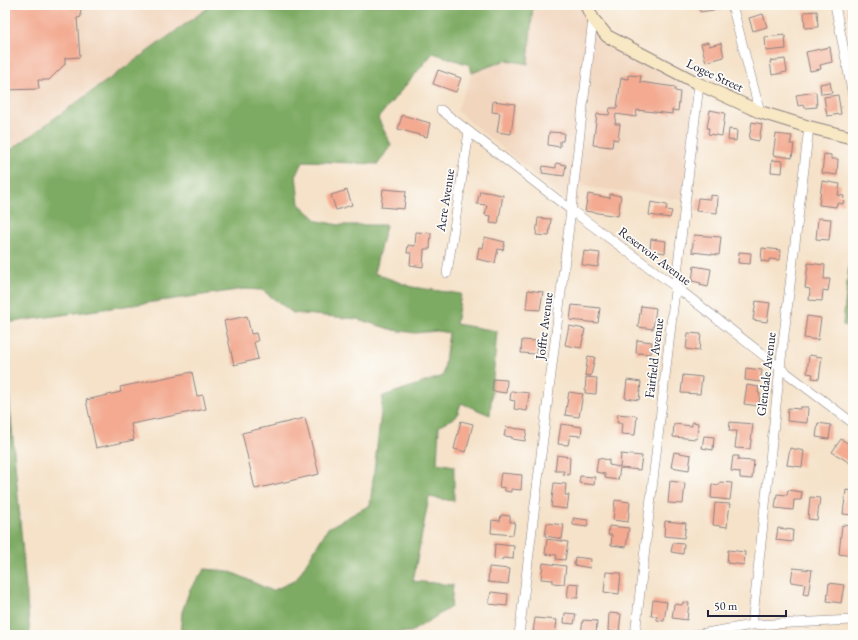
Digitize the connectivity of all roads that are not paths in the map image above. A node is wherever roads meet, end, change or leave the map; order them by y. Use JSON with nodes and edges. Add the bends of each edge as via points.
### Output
{"nodes":[{"id":1,"x":586,"y":5,"type":"edge"},
{"id":2,"x":732,"y":5,"type":"edge"},
{"id":3,"x":835,"y":5,"type":"edge"},
{"id":4,"x":593,"y":19,"type":"junction"},
{"id":5,"x":699,"y":84,"type":"junction"},
{"id":6,"x":853,"y":96,"type":"edge"},
{"id":7,"x":441,"y":110,"type":"dead end"},
{"id":8,"x":760,"y":112,"type":"junction"},
{"id":9,"x":810,"y":127,"type":"junction"},
{"id":10,"x":469,"y":132,"type":"junction"},
{"id":11,"x":853,"y":138,"type":"edge"},
{"id":12,"x":571,"y":210,"type":"junction"},
{"id":13,"x":447,"y":273,"type":"dead end"},
{"id":14,"x":676,"y":287,"type":"junction"},
{"id":15,"x":780,"y":368,"type":"junction"},
{"id":16,"x":853,"y":423,"type":"edge"},
{"id":17,"x":853,"y":620,"type":"edge"},
{"id":18,"x":752,"y":625,"type":"junction"},
{"id":19,"x":519,"y":635,"type":"edge"},
{"id":20,"x":635,"y":635,"type":"edge"},
{"id":21,"x":694,"y":635,"type":"edge"}],
"edges":[{"from":1,"to":4,"type":"street","name":"Logee Street"},
{"from":2,"to":8,"type":"street"},
{"from":3,"to":6,"type":"street"},
{"from":4,"to":5,"type":"street","name":"Logee Street","via":[[607,36]]},
{"from":4,"to":12,"type":"street","name":"Joffre Avenue"},
{"from":5,"to":8,"type":"street","name":"Logee Street"},
{"from":5,"to":14,"type":"street","name":"Fairfield Avenue"},
{"from":7,"to":10,"type":"street","name":"Reservoir Avenue"},
{"from":8,"to":9,"type":"street","name":"Logee Street"},
{"from":9,"to":11,"type":"street","name":"Logee Street"},
{"from":9,"to":15,"type":"street","name":"Glendale Avenue"},
{"from":10,"to":12,"type":"street","name":"Reservoir Avenue"},
{"from":10,"to":13,"type":"street","name":"Acre Avenue"},
{"from":12,"to":14,"type":"street","name":"Reservoir Avenue"},
{"from":12,"to":19,"type":"street","name":"Joffre Avenue"},
{"from":14,"to":15,"type":"street","name":"Reservoir Avenue"},
{"from":14,"to":20,"type":"street","name":"Fairfield Avenue"},
{"from":15,"to":16,"type":"street","name":"Reservoir Avenue"},
{"from":15,"to":18,"type":"street","name":"Glendale Avenue"},
{"from":17,"to":18,"type":"street"},
{"from":18,"to":21,"type":"street"}]}
